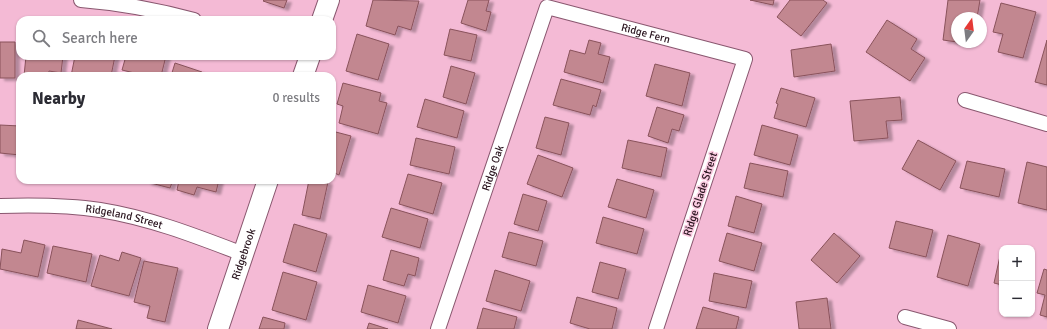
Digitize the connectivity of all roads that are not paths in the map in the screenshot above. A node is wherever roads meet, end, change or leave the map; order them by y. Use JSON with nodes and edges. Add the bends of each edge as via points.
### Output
{"nodes":[{"id":1,"x":81,"y":0,"type":"edge"},
{"id":2,"x":329,"y":0,"type":"edge"},
{"id":3,"x":547,"y":7,"type":"joint"},
{"id":4,"x":180,"y":16,"type":"edge"},
{"id":5,"x":323,"y":16,"type":"edge"},
{"id":6,"x":745,"y":59,"type":"joint"},
{"id":7,"x":965,"y":100,"type":"dead end"},
{"id":8,"x":1047,"y":124,"type":"edge"},
{"id":9,"x":267,"y":184,"type":"edge"},
{"id":10,"x":0,"y":206,"type":"edge"},
{"id":11,"x":242,"y":254,"type":"junction"},
{"id":12,"x":905,"y":317,"type":"dead end"},
{"id":13,"x":218,"y":329,"type":"edge"},
{"id":14,"x":438,"y":329,"type":"edge"},
{"id":15,"x":656,"y":329,"type":"edge"},
{"id":16,"x":949,"y":329,"type":"edge"}],
"edges":[{"from":1,"to":4,"type":"street"},
{"from":2,"to":5,"type":"street"},
{"from":3,"to":6,"type":"street","name":"Ridge Fern"},
{"from":3,"to":14,"type":"street","name":"Ridge Oak"},
{"from":6,"to":15,"type":"street","name":"Ridge Glade Street"},
{"from":7,"to":8,"type":"street"},
{"from":9,"to":11,"type":"street","name":"Ridgebrook"},
{"from":10,"to":11,"type":"street","name":"Ridgeland Street","via":[[46,205],[100,210],[156,222]]},
{"from":11,"to":13,"type":"street","name":"Ridgebrook"},
{"from":12,"to":16,"type":"street"}]}
